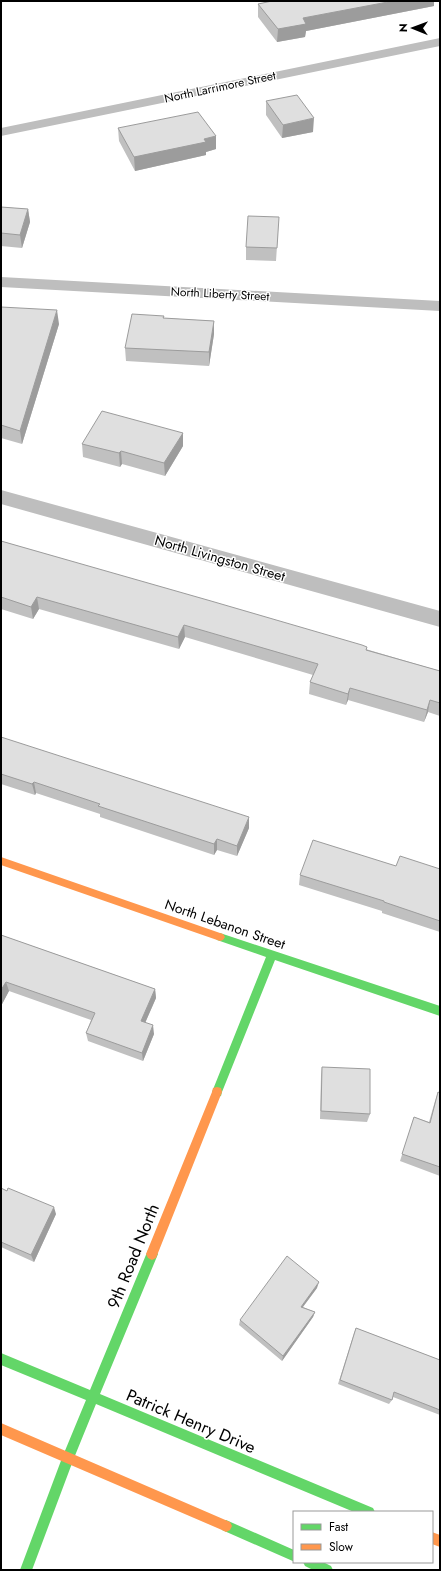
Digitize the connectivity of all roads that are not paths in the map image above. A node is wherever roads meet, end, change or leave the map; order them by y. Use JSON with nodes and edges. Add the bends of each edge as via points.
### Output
{"nodes":[{"id":1,"x":440,"y":42,"type":"edge"},
{"id":2,"x":1,"y":132,"type":"edge"},
{"id":3,"x":1,"y":282,"type":"edge"},
{"id":4,"x":440,"y":306,"type":"edge"},
{"id":5,"x":1,"y":497,"type":"edge"},
{"id":6,"x":440,"y":619,"type":"edge"},
{"id":7,"x":1,"y":861,"type":"edge"},
{"id":8,"x":272,"y":955,"type":"junction"},
{"id":9,"x":440,"y":1011,"type":"edge"},
{"id":10,"x":1,"y":1359,"type":"edge"},
{"id":11,"x":94,"y":1397,"type":"junction"},
{"id":12,"x":1,"y":1429,"type":"edge"},
{"id":13,"x":68,"y":1458,"type":"junction"},
{"id":14,"x":367,"y":1511,"type":"edge"},
{"id":15,"x":293,"y":1556,"type":"edge"},
{"id":16,"x":311,"y":1563,"type":"edge"},
{"id":17,"x":26,"y":1570,"type":"edge"},
{"id":18,"x":327,"y":1570,"type":"edge"}],
"edges":[{"from":1,"to":2,"type":"street","name":"North Larrimore Street"},
{"from":3,"to":4,"type":"street","name":"North Liberty Street"},
{"from":5,"to":6,"type":"street","name":"North Livingston Street"},
{"from":7,"to":8,"type":"street","name":"North Lebanon Street"},
{"from":8,"to":9,"type":"street","name":"North Lebanon Street"},
{"from":8,"to":11,"type":"street","name":"9th Road North"},
{"from":10,"to":11,"type":"street","name":"Patrick Henry Drive"},
{"from":11,"to":13,"type":"street","name":"9th Road North"},
{"from":11,"to":14,"type":"street","name":"Patrick Henry Drive"},
{"from":12,"to":13,"type":"street"},
{"from":13,"to":15,"type":"street"},
{"from":13,"to":17,"type":"street","name":"9th Road North"},
{"from":16,"to":18,"type":"street"}]}
